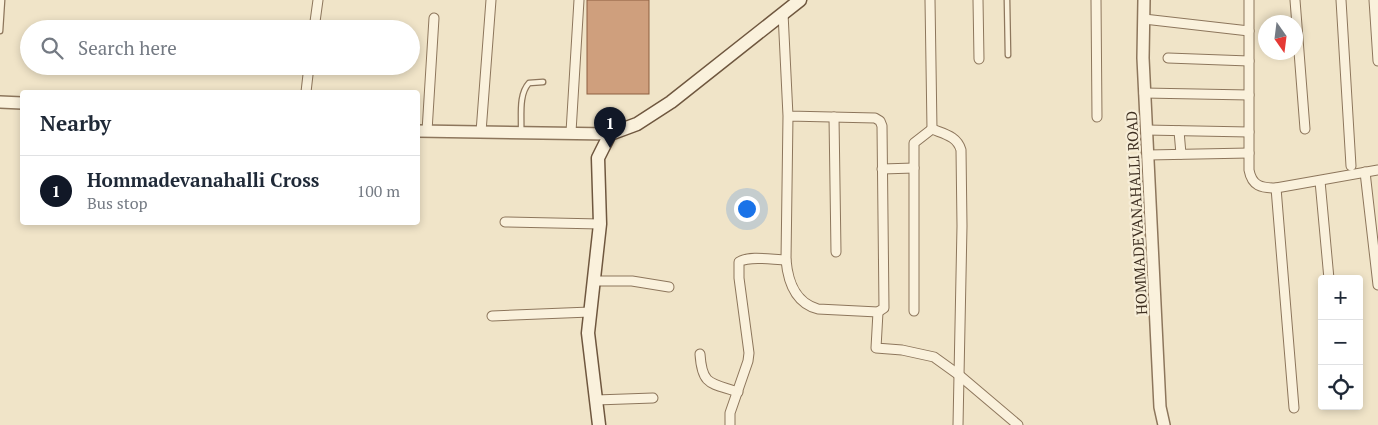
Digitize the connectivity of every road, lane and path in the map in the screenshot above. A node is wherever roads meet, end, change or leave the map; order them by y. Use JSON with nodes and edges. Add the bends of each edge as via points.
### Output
{"nodes":[{"id":1,"x":2,"y":0,"type":"edge"},
{"id":2,"x":318,"y":0,"type":"edge"},
{"id":3,"x":491,"y":0,"type":"edge"},
{"id":4,"x":579,"y":0,"type":"edge"},
{"id":5,"x":800,"y":0,"type":"edge"},
{"id":6,"x":930,"y":0,"type":"edge"},
{"id":7,"x":978,"y":0,"type":"edge"},
{"id":8,"x":1006,"y":0,"type":"edge"},
{"id":9,"x":1096,"y":0,"type":"edge"},
{"id":10,"x":1144,"y":0,"type":"edge"},
{"id":11,"x":1250,"y":0,"type":"edge"},
{"id":12,"x":1295,"y":0,"type":"edge"},
{"id":13,"x":1341,"y":0,"type":"edge"},
{"id":14,"x":1374,"y":0,"type":"edge"},
{"id":15,"x":782,"y":13,"type":"junction"},
{"id":16,"x":0,"y":14,"type":"edge"},
{"id":17,"x":434,"y":18,"type":"dead end"},
{"id":18,"x":1144,"y":19,"type":"junction"},
{"id":19,"x":315,"y":20,"type":"edge"},
{"id":20,"x":1250,"y":31,"type":"junction"},
{"id":21,"x":0,"y":32,"type":"edge"},
{"id":22,"x":1008,"y":55,"type":"dead end"},
{"id":23,"x":1168,"y":58,"type":"dead end"},
{"id":24,"x":979,"y":60,"type":"dead end"},
{"id":25,"x":1249,"y":61,"type":"junction"},
{"id":26,"x":1378,"y":61,"type":"edge"},
{"id":27,"x":308,"y":75,"type":"edge"},
{"id":28,"x":543,"y":82,"type":"dead end"},
{"id":29,"x":306,"y":90,"type":"edge"},
{"id":30,"x":1144,"y":93,"type":"junction"},
{"id":31,"x":1249,"y":95,"type":"junction"},
{"id":32,"x":0,"y":102,"type":"edge"},
{"id":33,"x":20,"y":103,"type":"edge"},
{"id":34,"x":788,"y":116,"type":"junction"},
{"id":35,"x":834,"y":117,"type":"junction"},
{"id":36,"x":1097,"y":117,"type":"dead end"},
{"id":37,"x":932,"y":128,"type":"junction"},
{"id":38,"x":1305,"y":129,"type":"dead end"},
{"id":39,"x":1146,"y":130,"type":"junction"},
{"id":40,"x":422,"y":131,"type":"edge"},
{"id":41,"x":1179,"y":131,"type":"junction"},
{"id":42,"x":481,"y":132,"type":"junction"},
{"id":43,"x":521,"y":132,"type":"junction"},
{"id":44,"x":571,"y":132,"type":"junction"},
{"id":45,"x":1249,"y":132,"type":"junction"},
{"id":46,"x":610,"y":134,"type":"junction"},
{"id":47,"x":1249,"y":153,"type":"junction"},
{"id":48,"x":1181,"y":154,"type":"junction"},
{"id":49,"x":1148,"y":155,"type":"junction"},
{"id":50,"x":1351,"y":166,"type":"dead end"},
{"id":51,"x":914,"y":168,"type":"junction"},
{"id":52,"x":882,"y":169,"type":"junction"},
{"id":53,"x":1378,"y":170,"type":"edge"},
{"id":54,"x":1365,"y":172,"type":"junction"},
{"id":55,"x":1320,"y":180,"type":"junction"},
{"id":56,"x":1276,"y":188,"type":"junction"},
{"id":57,"x":504,"y":222,"type":"dead end"},
{"id":58,"x":600,"y":224,"type":"junction"},
{"id":59,"x":836,"y":252,"type":"dead end"},
{"id":60,"x":786,"y":260,"type":"junction"},
{"id":61,"x":1329,"y":275,"type":"edge"},
{"id":62,"x":594,"y":281,"type":"junction"},
{"id":63,"x":1378,"y":285,"type":"edge"},
{"id":64,"x":669,"y":287,"type":"dead end"},
{"id":65,"x":914,"y":311,"type":"dead end"},
{"id":66,"x":590,"y":312,"type":"junction"},
{"id":67,"x":878,"y":312,"type":"junction"},
{"id":68,"x":492,"y":316,"type":"dead end"},
{"id":69,"x":700,"y":354,"type":"dead end"},
{"id":70,"x":959,"y":375,"type":"junction"},
{"id":71,"x":738,"y":392,"type":"junction"},
{"id":72,"x":654,"y":398,"type":"dead end"},
{"id":73,"x":596,"y":400,"type":"junction"},
{"id":74,"x":1294,"y":408,"type":"dead end"},
{"id":75,"x":598,"y":425,"type":"edge"},
{"id":76,"x":730,"y":425,"type":"edge"},
{"id":77,"x":958,"y":425,"type":"edge"},
{"id":78,"x":1018,"y":425,"type":"edge"},
{"id":79,"x":1164,"y":425,"type":"edge"}],
"edges":[{"from":1,"to":16,"type":"lane"},
{"from":2,"to":19,"type":"street"},
{"from":3,"to":42,"type":"street"},
{"from":4,"to":44,"type":"street"},
{"from":5,"to":15,"type":"main road"},
{"from":6,"to":37,"type":"street"},
{"from":7,"to":24,"type":"street"},
{"from":8,"to":22,"type":"lane"},
{"from":9,"to":36,"type":"street"},
{"from":10,"to":18,"type":"street","name":"HOMMADEVANAHALLI ROAD"},
{"from":11,"to":20,"type":"street"},
{"from":12,"to":38,"type":"street"},
{"from":13,"to":50,"type":"street"},
{"from":14,"to":26,"type":"street"},
{"from":15,"to":34,"type":"street"},
{"from":15,"to":46,"type":"main road","via":[[671,102],[637,124]]},
{"from":16,"to":21,"type":"lane"},
{"from":17,"to":40,"type":"street"},
{"from":18,"to":20,"type":"street"},
{"from":18,"to":30,"type":"street","name":"HOMMADEVANAHALLI ROAD"},
{"from":20,"to":25,"type":"street"},
{"from":23,"to":25,"type":"street"},
{"from":25,"to":31,"type":"street"},
{"from":27,"to":29,"type":"street"},
{"from":28,"to":43,"type":"lane","via":[[529,83],[525,88]]},
{"from":30,"to":31,"type":"street"},
{"from":30,"to":39,"type":"street","name":"HOMMADEVANAHALLI ROAD"},
{"from":31,"to":45,"type":"street"},
{"from":32,"to":33,"type":"street"},
{"from":34,"to":35,"type":"street"},
{"from":34,"to":60,"type":"street"},
{"from":35,"to":52,"type":"street","via":[[875,118],[880,121]]},
{"from":35,"to":59,"type":"street"},
{"from":37,"to":51,"type":"street","via":[[914,142]]},
{"from":37,"to":70,"type":"street","via":[[955,138],[961,150]]},
{"from":39,"to":41,"type":"street"},
{"from":39,"to":49,"type":"street","name":"HOMMADEVANAHALLI ROAD"},
{"from":40,"to":42,"type":"street"},
{"from":41,"to":45,"type":"street"},
{"from":41,"to":48,"type":"street"},
{"from":42,"to":43,"type":"street"},
{"from":43,"to":44,"type":"street"},
{"from":44,"to":46,"type":"street"},
{"from":45,"to":47,"type":"street"},
{"from":46,"to":58,"type":"main road","via":[[598,158]]},
{"from":47,"to":48,"type":"street"},
{"from":47,"to":56,"type":"street","via":[[1252,180],[1262,187]]},
{"from":48,"to":49,"type":"street"},
{"from":49,"to":79,"type":"street","name":"HOMMADEVANAHALLI ROAD","via":[[1160,407]]},
{"from":51,"to":52,"type":"street"},
{"from":51,"to":65,"type":"street"},
{"from":52,"to":67,"type":"street","via":[[884,308]]},
{"from":53,"to":54,"type":"street"},
{"from":54,"to":55,"type":"street"},
{"from":54,"to":63,"type":"street"},
{"from":55,"to":56,"type":"street"},
{"from":55,"to":61,"type":"street"},
{"from":56,"to":74,"type":"street"},
{"from":57,"to":58,"type":"street"},
{"from":58,"to":62,"type":"main road"},
{"from":60,"to":67,"type":"street","via":[[795,292],[804,304],[818,309]]},
{"from":60,"to":71,"type":"street","via":[[751,258],[739,262],[749,353]]},
{"from":62,"to":64,"type":"street","via":[[632,281]]},
{"from":62,"to":66,"type":"main road"},
{"from":66,"to":68,"type":"street"},
{"from":66,"to":73,"type":"main road","via":[[588,333]]},
{"from":67,"to":70,"type":"street","via":[[876,348],[934,357]]},
{"from":69,"to":71,"type":"street","via":[[705,378],[712,384]]},
{"from":70,"to":77,"type":"street"},
{"from":70,"to":78,"type":"street"},
{"from":71,"to":76,"type":"street","via":[[730,413]]},
{"from":72,"to":73,"type":"street"},
{"from":73,"to":75,"type":"main road"}]}
